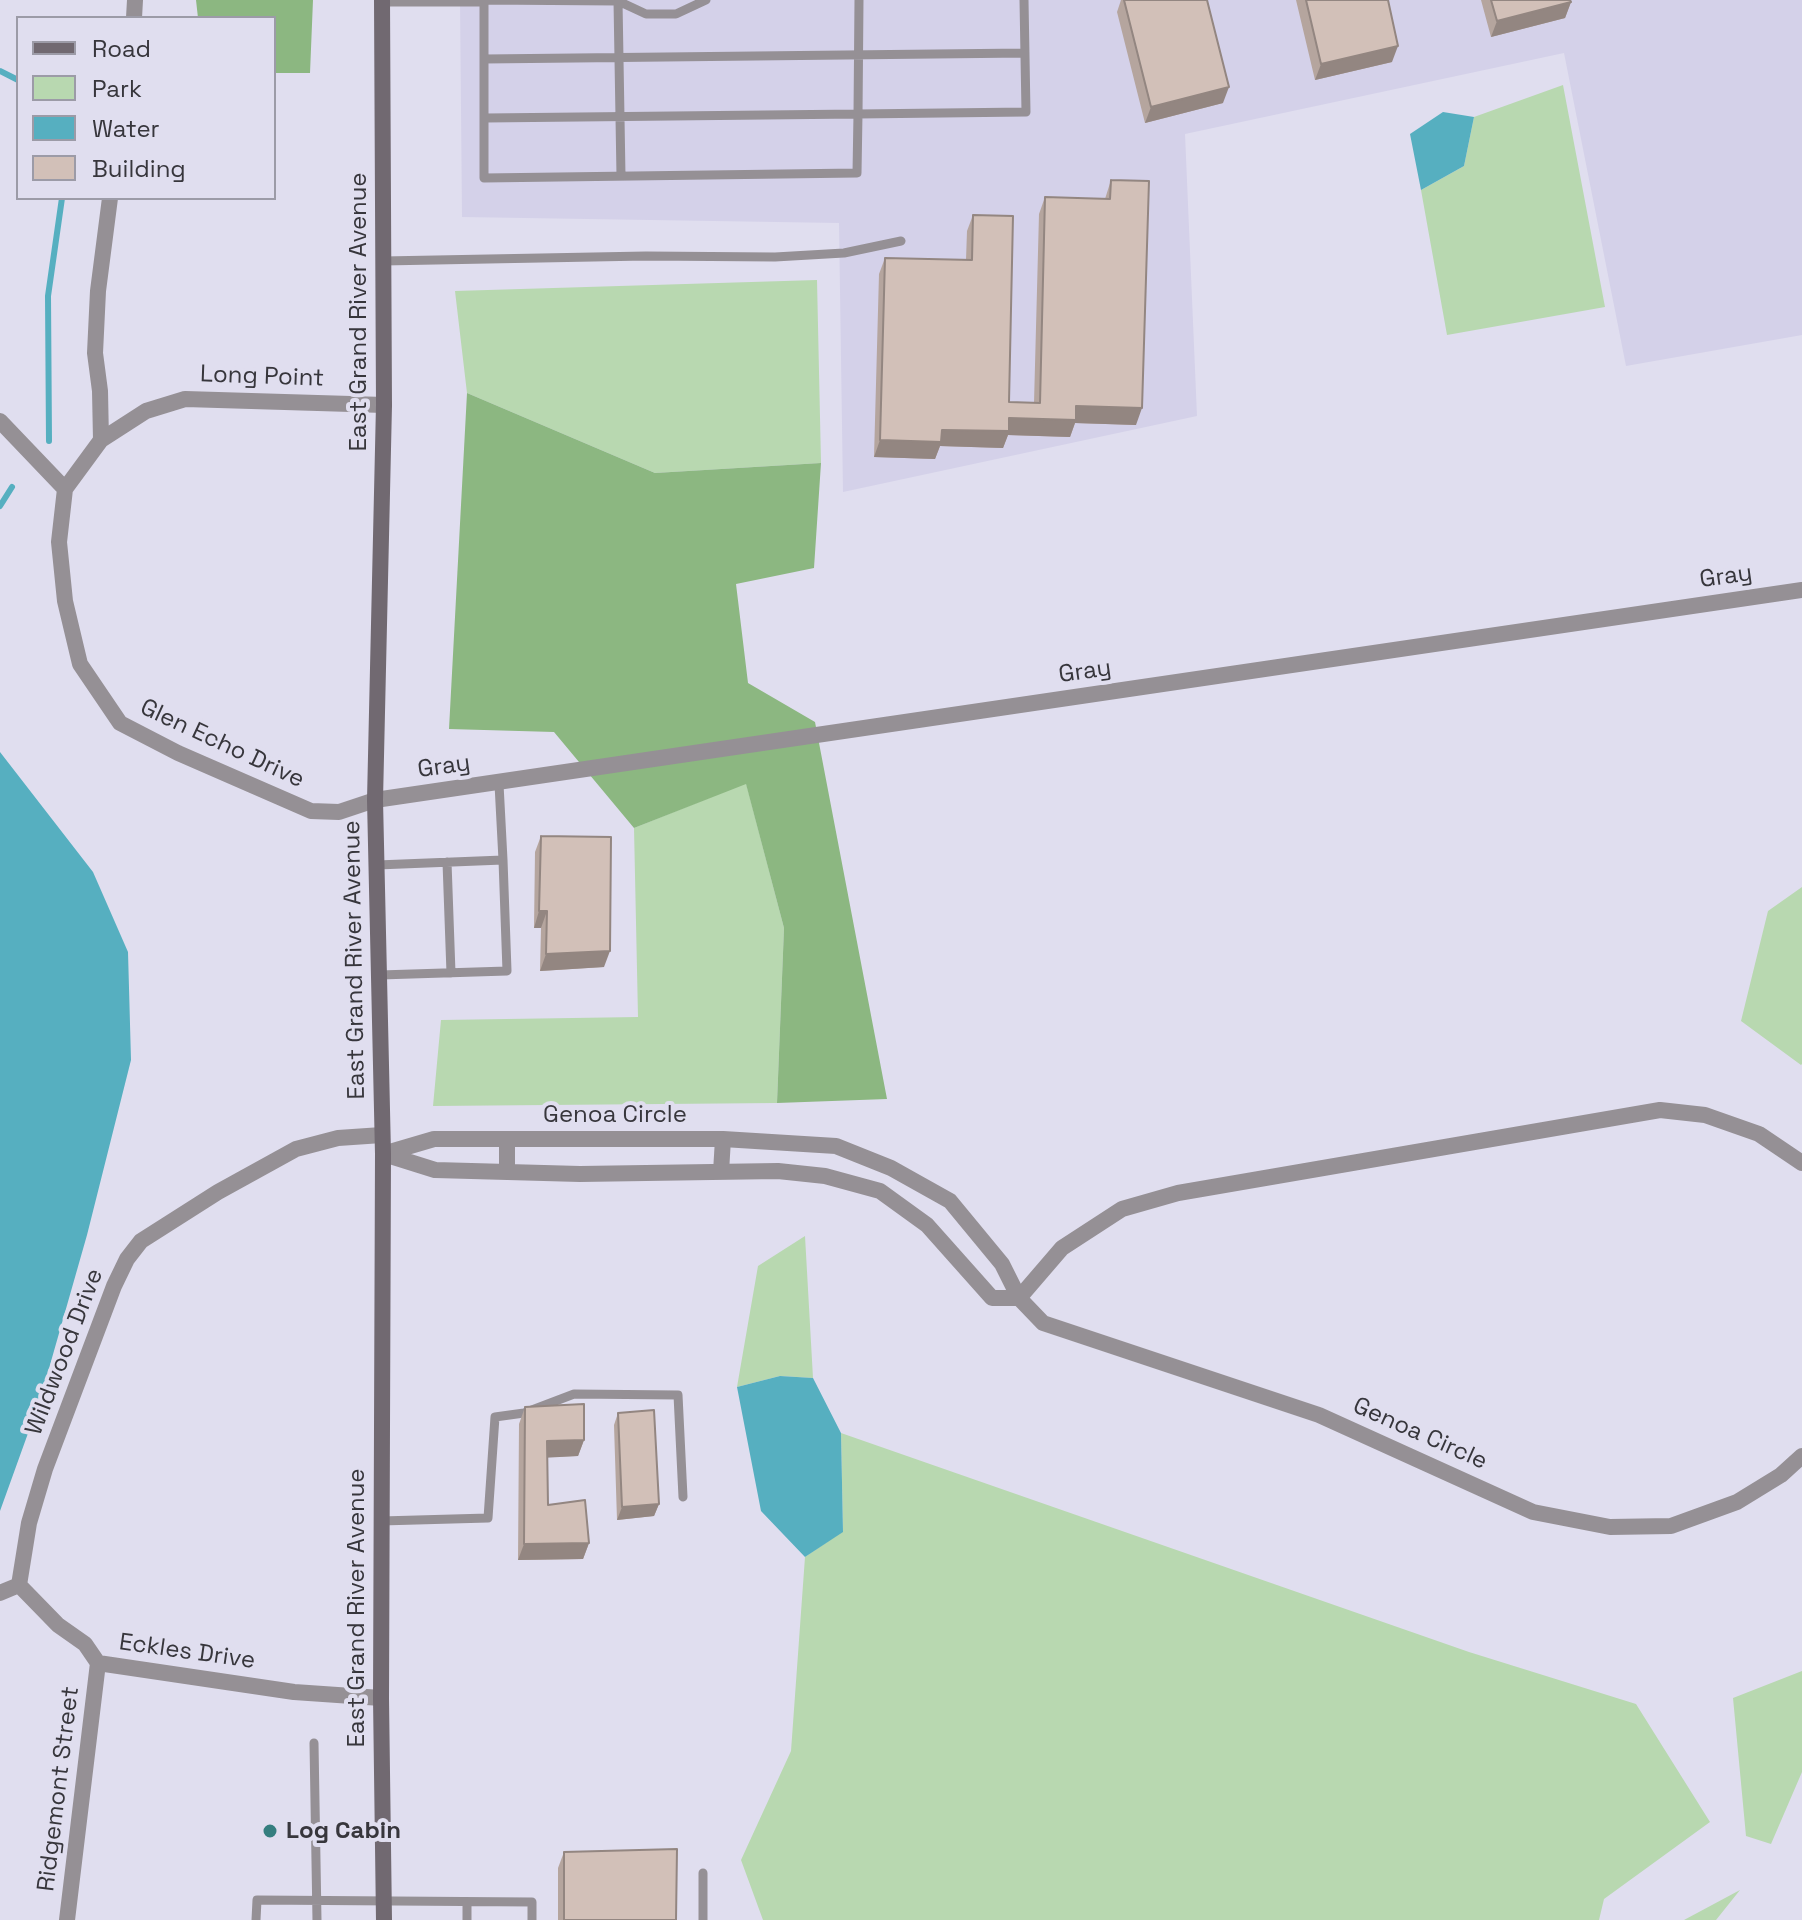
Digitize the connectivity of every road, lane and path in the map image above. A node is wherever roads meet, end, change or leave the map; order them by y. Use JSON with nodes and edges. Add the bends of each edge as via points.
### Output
{"nodes":[{"id":1,"x":618,"y":0,"type":"edge"},
{"id":2,"x":706,"y":0,"type":"edge"},
{"id":3,"x":859,"y":0,"type":"edge"},
{"id":4,"x":1024,"y":0,"type":"edge"},
{"id":5,"x":382,"y":1,"type":"edge"},
{"id":6,"x":484,"y":1,"type":"edge"},
{"id":7,"x":1025,"y":53,"type":"junction"},
{"id":8,"x":858,"y":55,"type":"junction"},
{"id":9,"x":618,"y":58,"type":"junction"},
{"id":10,"x":485,"y":59,"type":"junction"},
{"id":11,"x":858,"y":114,"type":"junction"},
{"id":12,"x":620,"y":116,"type":"junction"},
{"id":13,"x":486,"y":118,"type":"junction"},
{"id":14,"x":621,"y":176,"type":"junction"},
{"id":15,"x":110,"y":200,"type":"edge"},
{"id":16,"x":901,"y":241,"type":"dead end"},
{"id":17,"x":383,"y":261,"type":"junction"},
{"id":18,"x":384,"y":405,"type":"junction"},
{"id":19,"x":0,"y":421,"type":"edge"},
{"id":20,"x":101,"y":440,"type":"junction"},
{"id":21,"x":65,"y":489,"type":"junction"},
{"id":22,"x":1802,"y":590,"type":"edge"},
{"id":23,"x":499,"y":784,"type":"junction"},
{"id":24,"x":375,"y":800,"type":"junction"},
{"id":25,"x":503,"y":860,"type":"junction"},
{"id":26,"x":447,"y":862,"type":"junction"},
{"id":27,"x":377,"y":865,"type":"junction"},
{"id":28,"x":451,"y":973,"type":"junction"},
{"id":29,"x":380,"y":975,"type":"junction"},
{"id":30,"x":382,"y":1135,"type":"junction"},
{"id":31,"x":507,"y":1139,"type":"junction"},
{"id":32,"x":723,"y":1139,"type":"junction"},
{"id":33,"x":383,"y":1154,"type":"junction"},
{"id":34,"x":1802,"y":1163,"type":"edge"},
{"id":35,"x":891,"y":1168,"type":"junction"},
{"id":36,"x":507,"y":1172,"type":"junction"},
{"id":37,"x":721,"y":1172,"type":"junction"},
{"id":38,"x":880,"y":1191,"type":"junction"},
{"id":39,"x":1019,"y":1298,"type":"junction"},
{"id":40,"x":1802,"y":1456,"type":"edge"},
{"id":41,"x":683,"y":1497,"type":"dead end"},
{"id":42,"x":381,"y":1521,"type":"junction"},
{"id":43,"x":19,"y":1585,"type":"junction"},
{"id":44,"x":0,"y":1593,"type":"edge"},
{"id":45,"x":98,"y":1663,"type":"junction"},
{"id":46,"x":381,"y":1698,"type":"junction"},
{"id":47,"x":314,"y":1743,"type":"dead end"},
{"id":48,"x":703,"y":1873,"type":"dead end"},
{"id":49,"x":317,"y":1901,"type":"junction"},
{"id":50,"x":384,"y":1902,"type":"junction"},
{"id":51,"x":467,"y":1904,"type":"junction"},
{"id":52,"x":67,"y":1920,"type":"edge"},
{"id":53,"x":256,"y":1920,"type":"edge"},
{"id":54,"x":317,"y":1920,"type":"edge"},
{"id":55,"x":384,"y":1920,"type":"edge"},
{"id":56,"x":467,"y":1920,"type":"edge"},
{"id":57,"x":532,"y":1920,"type":"edge"},
{"id":58,"x":703,"y":1920,"type":"edge"}],
"edges":[{"from":1,"to":2,"type":"lane","via":[[646,14],[676,14]]},
{"from":1,"to":6,"type":"lane"},
{"from":1,"to":9,"type":"lane"},
{"from":3,"to":8,"type":"lane"},
{"from":4,"to":7,"type":"lane"},
{"from":5,"to":6,"type":"lane"},
{"from":5,"to":17,"type":"main road","name":"East Grand River Avenue"},
{"from":6,"to":10,"type":"lane"},
{"from":7,"to":8,"type":"lane"},
{"from":7,"to":11,"type":"lane","via":[[1026,112]]},
{"from":8,"to":9,"type":"lane"},
{"from":8,"to":11,"type":"lane"},
{"from":9,"to":10,"type":"lane"},
{"from":9,"to":12,"type":"lane"},
{"from":10,"to":13,"type":"lane"},
{"from":11,"to":12,"type":"lane"},
{"from":11,"to":14,"type":"lane","via":[[857,173]]},
{"from":12,"to":13,"type":"lane"},
{"from":12,"to":14,"type":"lane"},
{"from":13,"to":14,"type":"lane","via":[[484,178]]},
{"from":15,"to":20,"type":"street","via":[[95,353]]},
{"from":16,"to":17,"type":"lane","via":[[844,253],[775,257]]},
{"from":17,"to":18,"type":"main road","name":"East Grand River Avenue"},
{"from":18,"to":20,"type":"street","name":"Long Point","via":[[185,399],[146,411]]},
{"from":18,"to":24,"type":"main road","name":"East Grand River Avenue"},
{"from":19,"to":21,"type":"street"},
{"from":20,"to":21,"type":"street","name":"Glen Echo Drive"},
{"from":21,"to":24,"type":"street","name":"Glen Echo Drive","via":[[59,542],[65,601],[80,664],[120,723],[311,811],[339,812]]},
{"from":22,"to":23,"type":"street","name":"Gray"},
{"from":23,"to":24,"type":"street","name":"Gray"},
{"from":23,"to":25,"type":"lane"},
{"from":24,"to":27,"type":"main road","name":"East Grand River Avenue"},
{"from":25,"to":26,"type":"lane"},
{"from":25,"to":28,"type":"lane","via":[[507,971]]},
{"from":26,"to":27,"type":"lane"},
{"from":26,"to":28,"type":"lane"},
{"from":27,"to":29,"type":"main road","name":"East Grand River Avenue"},
{"from":28,"to":29,"type":"lane"},
{"from":29,"to":30,"type":"main road","name":"East Grand River Avenue"},
{"from":30,"to":33,"type":"main road","name":"East Grand River Avenue"},
{"from":30,"to":43,"type":"street","name":"Wildwood Drive","via":[[338,1138],[296,1149],[141,1241],[114,1286],[45,1469]]},
{"from":31,"to":32,"type":"street","name":"Genoa Circle"},
{"from":31,"to":33,"type":"street","name":"Genoa Circle","via":[[434,1139]]},
{"from":31,"to":36,"type":"street"},
{"from":32,"to":35,"type":"street","name":"Genoa Circle","via":[[836,1146]]},
{"from":32,"to":37,"type":"street"},
{"from":33,"to":36,"type":"street","name":"Genoa Circle","via":[[435,1170]]},
{"from":33,"to":42,"type":"main road","name":"East Grand River Avenue"},
{"from":34,"to":39,"type":"street","via":[[1759,1134],[1705,1115],[1660,1110],[1630,1115],[1178,1193],[1122,1209],[1062,1248]]},
{"from":35,"to":38,"type":"street"},
{"from":35,"to":39,"type":"street","name":"Genoa Circle","via":[[950,1201],[1002,1264]]},
{"from":36,"to":37,"type":"street","name":"Genoa Circle"},
{"from":37,"to":38,"type":"street","name":"Genoa Circle","via":[[825,1176]]},
{"from":38,"to":39,"type":"street","name":"Genoa Circle","via":[[927,1225],[992,1298]]},
{"from":39,"to":40,"type":"street","name":"Genoa Circle","via":[[1043,1323],[1319,1415],[1533,1512],[1610,1527],[1671,1526],[1737,1502]]},
{"from":41,"to":42,"type":"lane","via":[[678,1395],[574,1394],[524,1413],[495,1417],[488,1518]]},
{"from":42,"to":46,"type":"main road","name":"East Grand River Avenue"},
{"from":43,"to":44,"type":"street"},
{"from":43,"to":45,"type":"street","name":"Eckles Drive","via":[[85,1644]]},
{"from":45,"to":46,"type":"street","name":"Eckles Drive","via":[[294,1692]]},
{"from":45,"to":52,"type":"street","name":"Ridgemont Street"},
{"from":46,"to":50,"type":"main road","name":"East Grand River Avenue"},
{"from":47,"to":49,"type":"lane"},
{"from":48,"to":58,"type":"lane"},
{"from":49,"to":50,"type":"lane"},
{"from":49,"to":53,"type":"lane","via":[[257,1900]]},
{"from":49,"to":54,"type":"lane"},
{"from":50,"to":51,"type":"lane"},
{"from":50,"to":55,"type":"main road","name":"East Grand River Avenue"},
{"from":51,"to":56,"type":"lane"},
{"from":51,"to":57,"type":"lane","via":[[532,1902]]}]}
